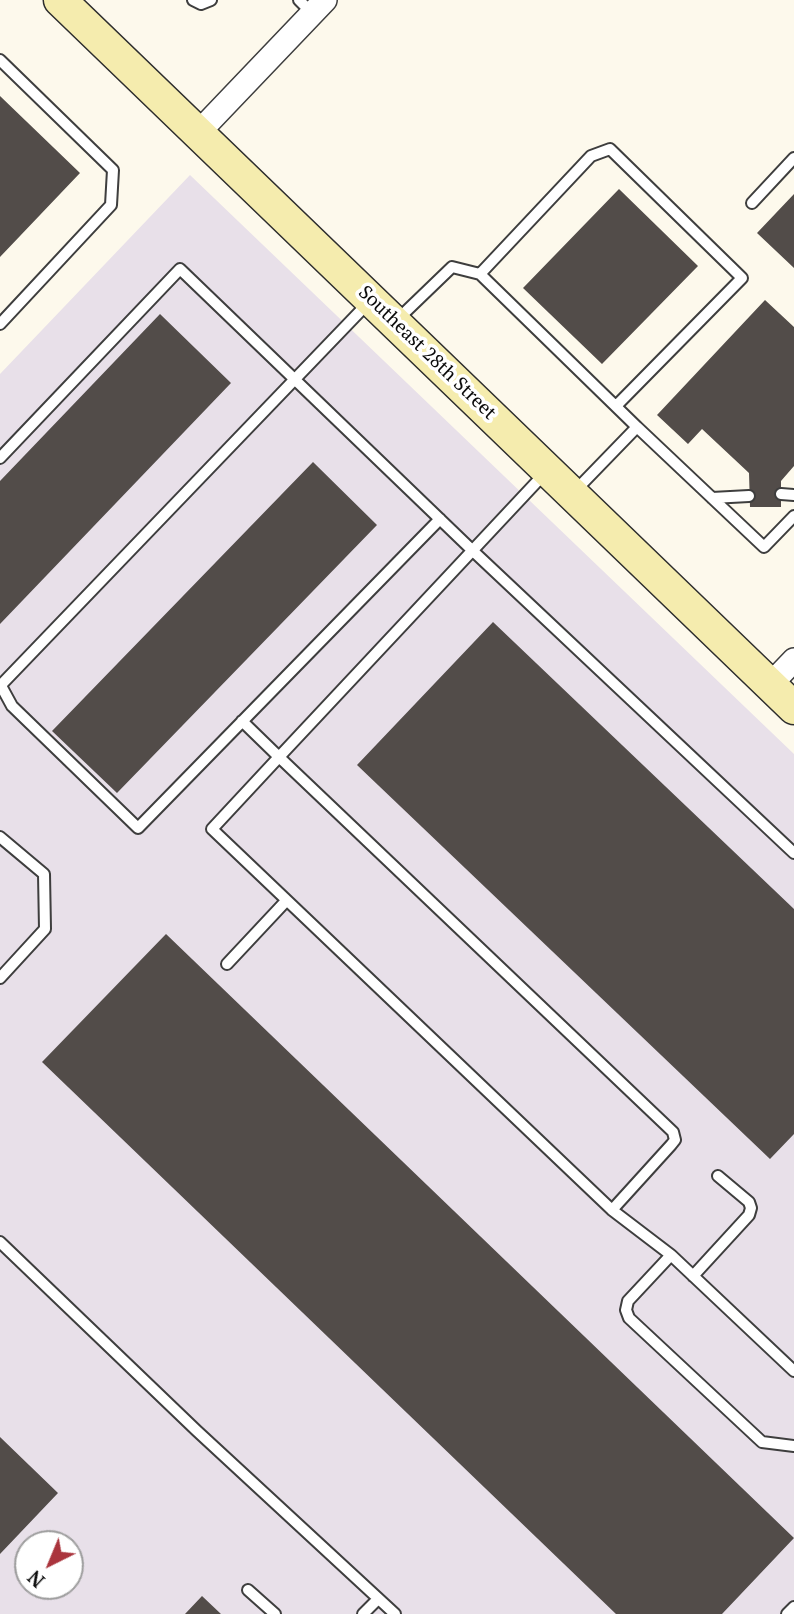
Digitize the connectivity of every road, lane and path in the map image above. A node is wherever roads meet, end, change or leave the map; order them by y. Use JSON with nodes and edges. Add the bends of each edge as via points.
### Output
{"nodes":[{"id":1,"x":60,"y":0,"type":"edge"},
{"id":2,"x":193,"y":0,"type":"edge"},
{"id":3,"x":211,"y":0,"type":"edge"},
{"id":4,"x":312,"y":4,"type":"edge"},
{"id":5,"x":0,"y":60,"type":"edge"},
{"id":6,"x":199,"y":132,"type":"junction"},
{"id":7,"x":794,"y":158,"type":"edge"},
{"id":8,"x":752,"y":203,"type":"dead end"},
{"id":9,"x":480,"y":274,"type":"junction"},
{"id":10,"x":372,"y":299,"type":"junction"},
{"id":11,"x":395,"y":322,"type":"junction"},
{"id":12,"x":0,"y":324,"type":"edge"},
{"id":13,"x":295,"y":380,"type":"junction"},
{"id":14,"x":616,"y":406,"type":"junction"},
{"id":15,"x":637,"y":427,"type":"junction"},
{"id":16,"x":0,"y":458,"type":"edge"},
{"id":17,"x":548,"y":470,"type":"junction"},
{"id":18,"x":572,"y":493,"type":"junction"},
{"id":19,"x":781,"y":494,"type":"dead end"},
{"id":20,"x":794,"y":495,"type":"edge"},
{"id":21,"x":749,"y":496,"type":"dead end"},
{"id":22,"x":712,"y":498,"type":"junction"},
{"id":23,"x":794,"y":516,"type":"edge"},
{"id":24,"x":440,"y":519,"type":"junction"},
{"id":25,"x":473,"y":551,"type":"junction"},
{"id":26,"x":794,"y":660,"type":"edge"},
{"id":27,"x":0,"y":685,"type":"edge"},
{"id":28,"x":770,"y":685,"type":"junction"},
{"id":29,"x":794,"y":708,"type":"edge"},
{"id":30,"x":242,"y":721,"type":"junction"},
{"id":31,"x":279,"y":757,"type":"junction"},
{"id":32,"x":0,"y":836,"type":"edge"},
{"id":33,"x":794,"y":853,"type":"edge"},
{"id":34,"x":286,"y":901,"type":"junction"},
{"id":35,"x":227,"y":964,"type":"dead end"},
{"id":36,"x":0,"y":978,"type":"edge"},
{"id":37,"x":718,"y":1176,"type":"dead end"},
{"id":38,"x":612,"y":1210,"type":"junction"},
{"id":39,"x":0,"y":1242,"type":"edge"},
{"id":40,"x":671,"y":1255,"type":"junction"},
{"id":41,"x":693,"y":1276,"type":"junction"},
{"id":42,"x":794,"y":1371,"type":"edge"},
{"id":43,"x":794,"y":1446,"type":"edge"},
{"id":44,"x":248,"y":1590,"type":"dead end"},
{"id":45,"x":378,"y":1599,"type":"junction"},
{"id":46,"x":794,"y":1607,"type":"edge"},
{"id":47,"x":275,"y":1614,"type":"edge"},
{"id":48,"x":363,"y":1614,"type":"edge"},
{"id":49,"x":395,"y":1614,"type":"edge"},
{"id":50,"x":787,"y":1614,"type":"edge"}],
"edges":[{"from":1,"to":6,"type":"main road","name":"Southeast 28th Street"},
{"from":2,"to":3,"type":"lane","via":[[201,4]]},
{"from":4,"to":6,"type":"street"},
{"from":5,"to":12,"type":"lane","via":[[113,170],[111,205]]},
{"from":6,"to":10,"type":"main road","name":"Southeast 28th Street"},
{"from":7,"to":8,"type":"lane"},
{"from":9,"to":11,"type":"lane","via":[[452,267]]},
{"from":9,"to":14,"type":"lane"},
{"from":9,"to":14,"type":"lane","via":[[591,156],[610,149],[742,278]]},
{"from":10,"to":11,"type":"main road","name":"Southeast 28th Street"},
{"from":10,"to":13,"type":"lane"},
{"from":11,"to":17,"type":"main road","name":"Southeast 28th Street"},
{"from":13,"to":16,"type":"lane","via":[[180,269]]},
{"from":13,"to":24,"type":"lane"},
{"from":13,"to":27,"type":"lane"},
{"from":14,"to":15,"type":"lane"},
{"from":15,"to":18,"type":"lane"},
{"from":15,"to":22,"type":"lane"},
{"from":17,"to":18,"type":"main road","name":"Southeast 28th Street"},
{"from":17,"to":25,"type":"lane"},
{"from":18,"to":28,"type":"main road","name":"Southeast 28th Street"},
{"from":19,"to":20,"type":"lane"},
{"from":21,"to":22,"type":"lane"},
{"from":22,"to":23,"type":"lane","via":[[764,547]]},
{"from":24,"to":25,"type":"lane"},
{"from":24,"to":30,"type":"lane"},
{"from":25,"to":31,"type":"lane"},
{"from":25,"to":33,"type":"lane"},
{"from":26,"to":28,"type":"street"},
{"from":27,"to":30,"type":"lane","via":[[12,706],[138,828]]},
{"from":28,"to":29,"type":"main road","name":"Southeast 28th Street"},
{"from":30,"to":31,"type":"lane"},
{"from":31,"to":34,"type":"lane","via":[[212,829]]},
{"from":31,"to":38,"type":"lane","via":[[673,1132],[675,1140]]},
{"from":32,"to":36,"type":"lane","via":[[44,874],[45,929]]},
{"from":34,"to":35,"type":"lane"},
{"from":34,"to":38,"type":"lane"},
{"from":37,"to":41,"type":"lane","via":[[749,1202],[751,1209]]},
{"from":38,"to":40,"type":"lane"},
{"from":39,"to":45,"type":"lane"},
{"from":40,"to":41,"type":"lane"},
{"from":40,"to":43,"type":"lane","via":[[628,1301],[629,1318],[762,1442]]},
{"from":41,"to":42,"type":"lane"},
{"from":44,"to":47,"type":"lane"},
{"from":45,"to":48,"type":"lane"},
{"from":45,"to":49,"type":"lane"},
{"from":46,"to":50,"type":"lane"}]}
